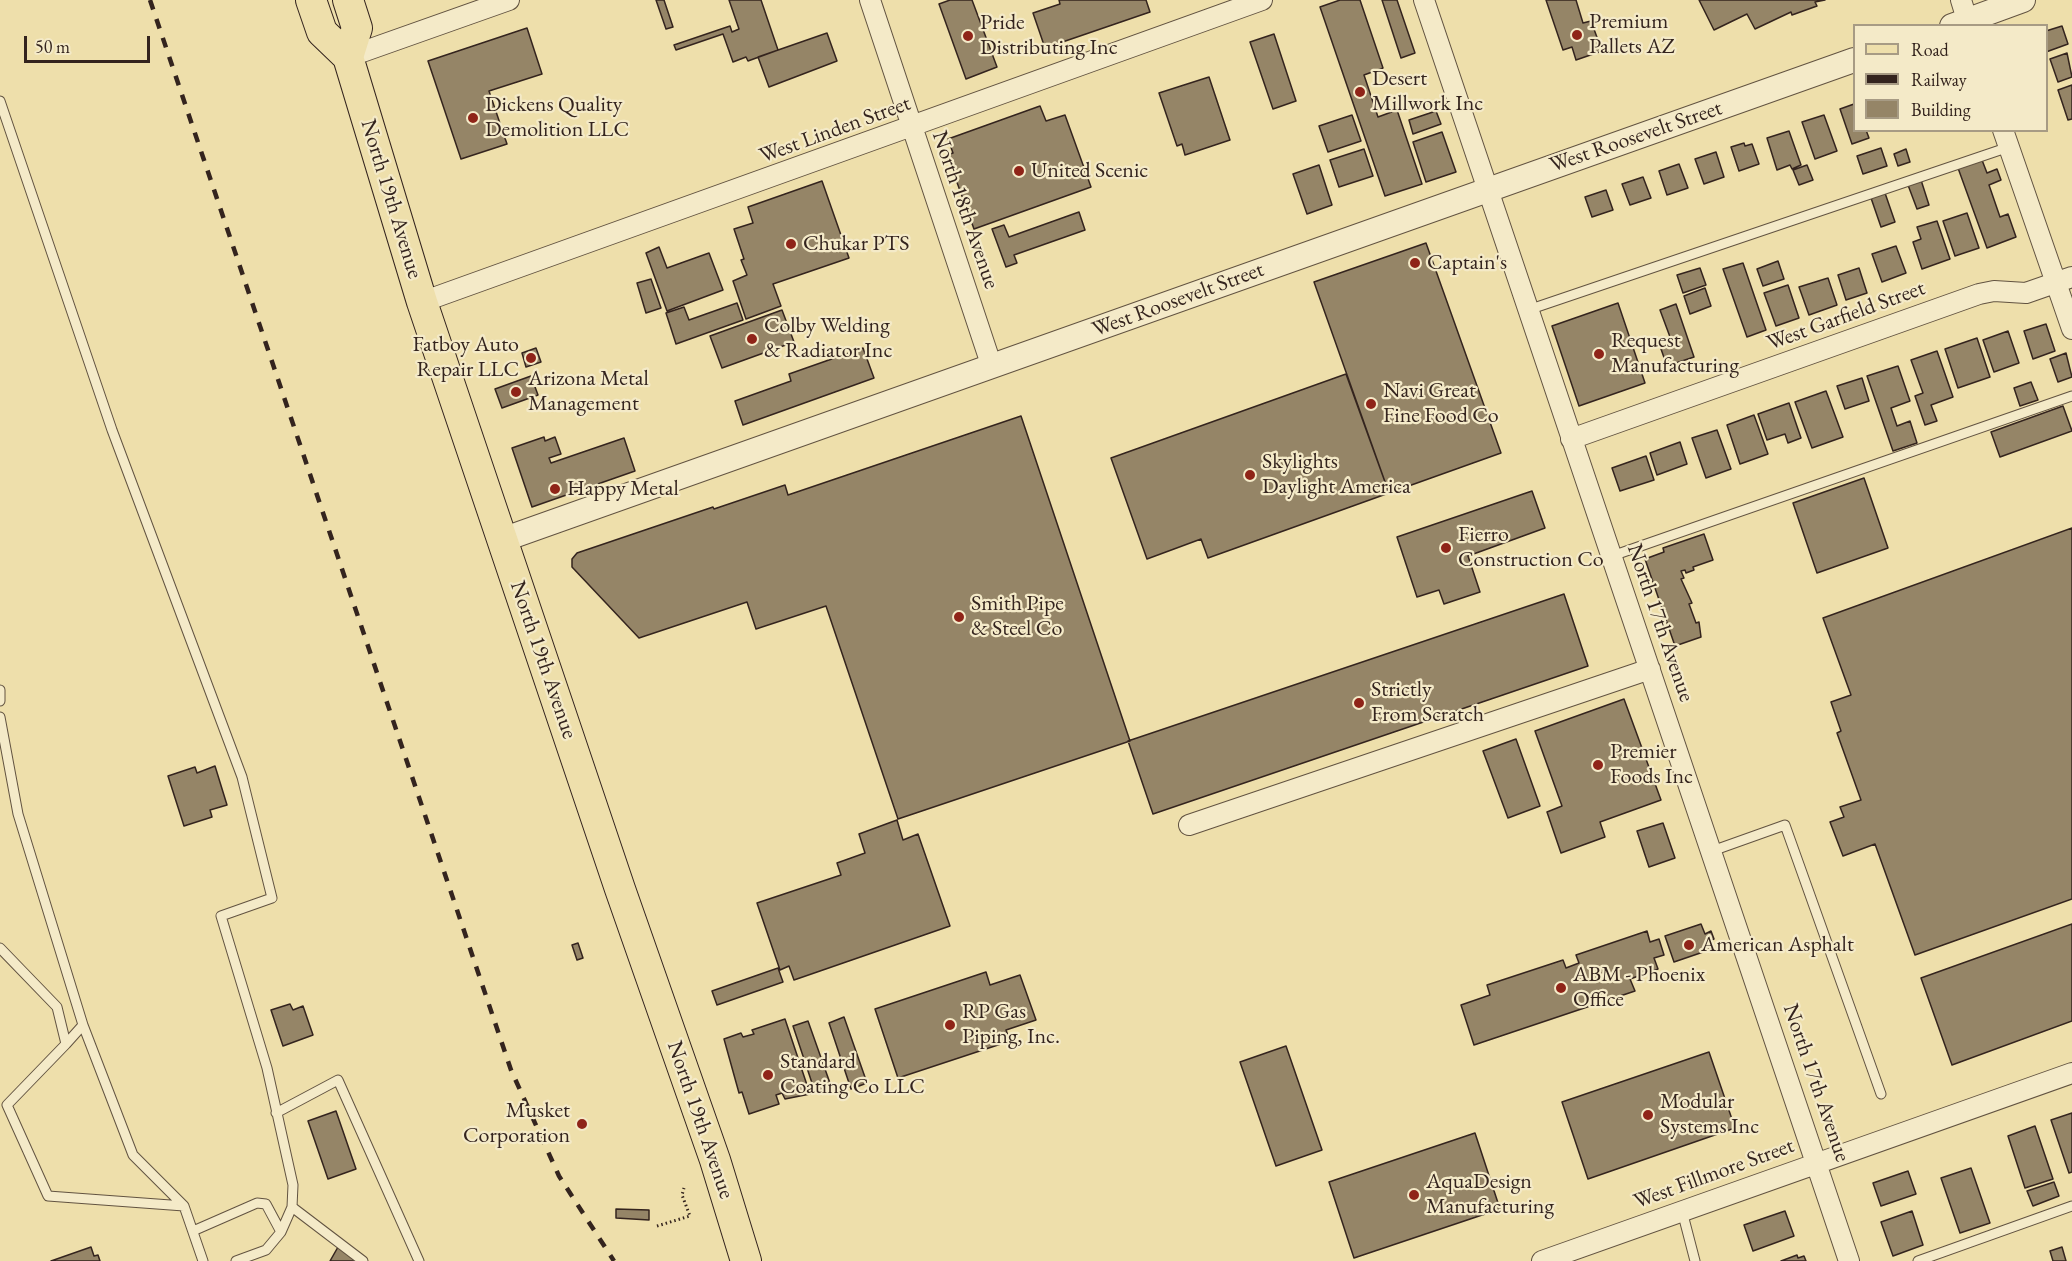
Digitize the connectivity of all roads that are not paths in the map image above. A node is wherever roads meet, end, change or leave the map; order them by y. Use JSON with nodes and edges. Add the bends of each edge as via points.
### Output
{"nodes":[{"id":1,"x":311,"y":0,"type":"edge"},
{"id":2,"x":348,"y":0,"type":"edge"},
{"id":3,"x":509,"y":0,"type":"edge"},
{"id":4,"x":870,"y":0,"type":"edge"},
{"id":5,"x":1262,"y":0,"type":"edge"},
{"id":6,"x":1424,"y":0,"type":"edge"},
{"id":7,"x":2023,"y":0,"type":"edge"},
{"id":8,"x":1962,"y":18,"type":"edge"},
{"id":9,"x":348,"y":57,"type":"junction"},
{"id":10,"x":1853,"y":60,"type":"edge"},
{"id":11,"x":0,"y":101,"type":"edge"},
{"id":12,"x":912,"y":128,"type":"junction"},
{"id":13,"x":2006,"y":139,"type":"edge"},
{"id":14,"x":1487,"y":190,"type":"junction"},
{"id":15,"x":2064,"y":280,"type":"edge"},
{"id":16,"x":422,"y":302,"type":"junction"},
{"id":17,"x":1527,"y":310,"type":"junction"},
{"id":18,"x":2072,"y":329,"type":"edge"},
{"id":19,"x":992,"y":367,"type":"junction"},
{"id":20,"x":2072,"y":396,"type":"edge"},
{"id":21,"x":1571,"y":439,"type":"junction"},
{"id":22,"x":502,"y":540,"type":"junction"},
{"id":23,"x":1612,"y":556,"type":"junction"},
{"id":24,"x":1650,"y":669,"type":"junction"},
{"id":25,"x":0,"y":690,"type":"edge"},
{"id":26,"x":0,"y":701,"type":"edge"},
{"id":27,"x":0,"y":717,"type":"edge"},
{"id":28,"x":1189,"y":825,"type":"dead end"},
{"id":29,"x":1712,"y":851,"type":"junction"},
{"id":30,"x":0,"y":948,"type":"edge"},
{"id":31,"x":83,"y":1025,"type":"junction"},
{"id":32,"x":66,"y":1044,"type":"junction"},
{"id":33,"x":2072,"y":1073,"type":"edge"},
{"id":34,"x":1881,"y":1094,"type":"dead end"},
{"id":35,"x":276,"y":1113,"type":"junction"},
{"id":36,"x":1817,"y":1163,"type":"junction"},
{"id":37,"x":184,"y":1206,"type":"junction"},
{"id":38,"x":2072,"y":1206,"type":"edge"},
{"id":39,"x":292,"y":1207,"type":"junction"},
{"id":40,"x":1682,"y":1211,"type":"junction"},
{"id":41,"x":193,"y":1231,"type":"junction"},
{"id":42,"x":281,"y":1232,"type":"junction"},
{"id":43,"x":203,"y":1261,"type":"edge"},
{"id":44,"x":236,"y":1261,"type":"edge"},
{"id":45,"x":363,"y":1261,"type":"edge"},
{"id":46,"x":419,"y":1261,"type":"edge"},
{"id":47,"x":746,"y":1261,"type":"edge"},
{"id":48,"x":1544,"y":1261,"type":"edge"},
{"id":49,"x":1695,"y":1261,"type":"edge"},
{"id":50,"x":1849,"y":1261,"type":"edge"},
{"id":51,"x":1918,"y":1261,"type":"edge"}],
"edges":[{"from":1,"to":9,"type":"main road","name":"North 19th Avenue","via":[[322,32]]},
{"from":2,"to":9,"type":"main road","via":[[357,28]]},
{"from":3,"to":9,"type":"street"},
{"from":4,"to":12,"type":"street","name":"North 18th Avenue"},
{"from":5,"to":12,"type":"street","name":"West Linden Street"},
{"from":6,"to":14,"type":"street","name":"North 17th Avenue"},
{"from":7,"to":8,"type":"street"},
{"from":9,"to":16,"type":"main road","name":"North 19th Avenue"},
{"from":10,"to":14,"type":"street","name":"West Roosevelt Street"},
{"from":11,"to":35,"type":"lane","via":[[112,430],[242,777],[272,898],[221,916],[267,1068]]},
{"from":12,"to":16,"type":"street","name":"West Linden Street"},
{"from":12,"to":19,"type":"street","name":"North 18th Avenue"},
{"from":13,"to":15,"type":"street"},
{"from":13,"to":17,"type":"lane"},
{"from":14,"to":17,"type":"street","name":"North 17th Avenue"},
{"from":14,"to":19,"type":"street","name":"West Roosevelt Street"},
{"from":15,"to":18,"type":"street"},
{"from":15,"to":21,"type":"street","name":"West Garfield Street","via":[[2026,293],[1979,294]]},
{"from":16,"to":22,"type":"main road","name":"North 19th Avenue"},
{"from":17,"to":21,"type":"street","name":"North 17th Avenue"},
{"from":19,"to":22,"type":"street","name":"West Roosevelt Street"},
{"from":20,"to":23,"type":"lane"},
{"from":21,"to":23,"type":"street","name":"North 17th Avenue"},
{"from":22,"to":47,"type":"main road","name":"North 19th Avenue","via":[[715,1160]]},
{"from":23,"to":24,"type":"street","name":"North 17th Avenue"},
{"from":24,"to":28,"type":"street"},
{"from":24,"to":29,"type":"street","name":"North 17th Avenue"},
{"from":25,"to":26,"type":"lane"},
{"from":27,"to":31,"type":"lane","via":[[18,814]]},
{"from":29,"to":34,"type":"lane","via":[[1785,825]]},
{"from":29,"to":36,"type":"street","name":"North 17th Avenue"},
{"from":30,"to":32,"type":"lane","via":[[57,1007]]},
{"from":31,"to":32,"type":"lane"},
{"from":31,"to":37,"type":"lane","via":[[133,1155]]},
{"from":32,"to":37,"type":"lane","via":[[7,1105],[48,1196]]},
{"from":33,"to":36,"type":"street","name":"West Fillmore Street"},
{"from":35,"to":39,"type":"lane","via":[[293,1185]]},
{"from":35,"to":46,"type":"lane","via":[[338,1080]]},
{"from":36,"to":40,"type":"street","name":"West Fillmore Street"},
{"from":36,"to":50,"type":"street","name":"North 17th Avenue"},
{"from":37,"to":41,"type":"lane"},
{"from":38,"to":51,"type":"lane"},
{"from":39,"to":42,"type":"lane"},
{"from":39,"to":45,"type":"lane"},
{"from":40,"to":48,"type":"street","name":"West Fillmore Street"},
{"from":40,"to":49,"type":"lane"},
{"from":41,"to":42,"type":"lane","via":[[257,1203],[266,1204]]},
{"from":41,"to":43,"type":"lane"},
{"from":42,"to":44,"type":"lane","via":[[266,1250]]}]}
